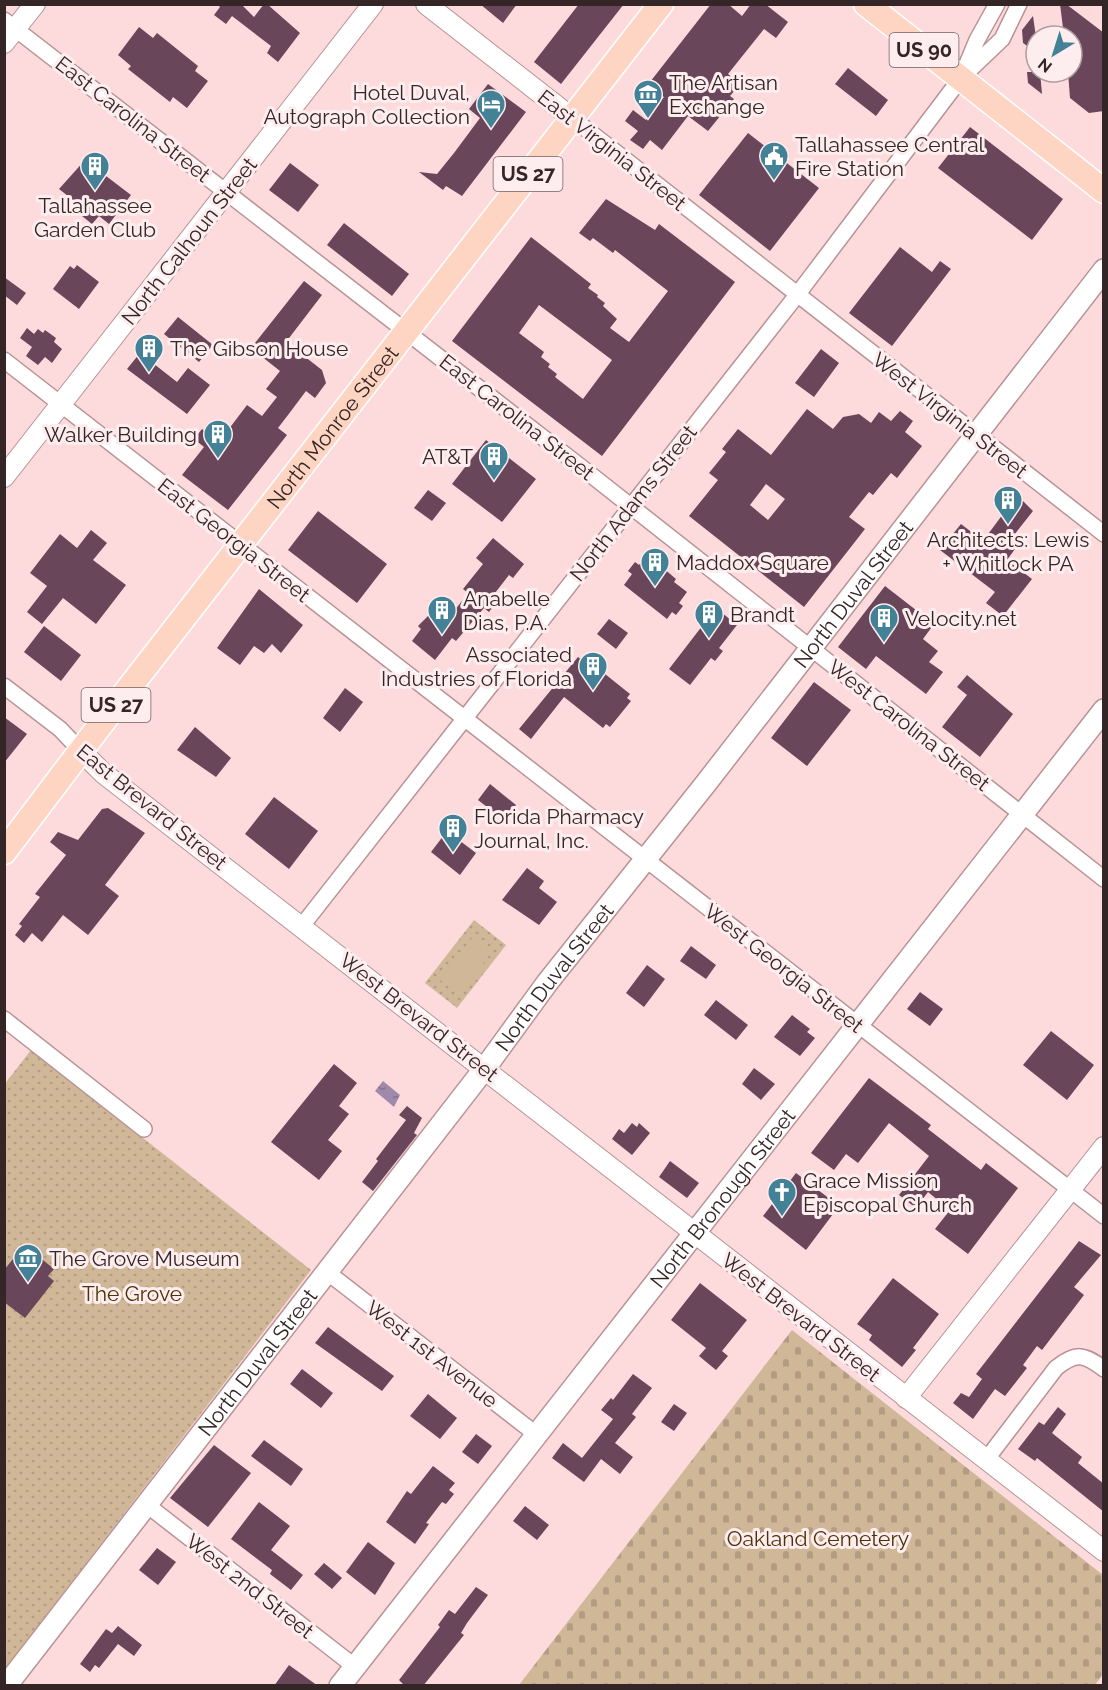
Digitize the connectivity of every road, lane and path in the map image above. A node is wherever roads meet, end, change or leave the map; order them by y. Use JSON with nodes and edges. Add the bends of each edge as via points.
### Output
{"nodes":[{"id":1,"x":34,"y":4,"type":"edge"},
{"id":2,"x":373,"y":4,"type":"edge"},
{"id":3,"x":426,"y":4,"type":"edge"},
{"id":4,"x":662,"y":4,"type":"edge"},
{"id":5,"x":866,"y":4,"type":"edge"},
{"id":6,"x":997,"y":4,"type":"edge"},
{"id":7,"x":1019,"y":4,"type":"edge"},
{"id":8,"x":8,"y":31,"type":"edge"},
{"id":9,"x":961,"y":78,"type":"junction"},
{"id":10,"x":572,"y":118,"type":"junction"},
{"id":11,"x":1104,"y":191,"type":"edge"},
{"id":12,"x":227,"y":192,"type":"junction"},
{"id":13,"x":1104,"y":270,"type":"edge"},
{"id":14,"x":797,"y":295,"type":"junction"},
{"id":15,"x":406,"y":331,"type":"junction"},
{"id":16,"x":4,"y":360,"type":"edge"},
{"id":17,"x":61,"y":405,"type":"junction"},
{"id":18,"x":976,"y":435,"type":"junction"},
{"id":19,"x":4,"y":477,"type":"edge"},
{"id":20,"x":630,"y":505,"type":"junction"},
{"id":21,"x":1104,"y":534,"type":"edge"},
{"id":22,"x":241,"y":545,"type":"junction"},
{"id":23,"x":810,"y":647,"type":"junction"},
{"id":24,"x":4,"y":686,"type":"edge"},
{"id":25,"x":1104,"y":710,"type":"edge"},
{"id":26,"x":465,"y":719,"type":"junction"},
{"id":27,"x":81,"y":751,"type":"junction"},
{"id":28,"x":1022,"y":815,"type":"junction"},
{"id":29,"x":4,"y":852,"type":"edge"},
{"id":30,"x":644,"y":859,"type":"junction"},
{"id":31,"x":1104,"y":879,"type":"edge"},
{"id":32,"x":301,"y":927,"type":"junction"},
{"id":33,"x":4,"y":1019,"type":"edge"},
{"id":34,"x":856,"y":1024,"type":"junction"},
{"id":35,"x":485,"y":1068,"type":"junction"},
{"id":36,"x":144,"y":1129,"type":"dead end"},
{"id":37,"x":1104,"y":1147,"type":"edge"},
{"id":38,"x":1070,"y":1190,"type":"junction"},
{"id":39,"x":1104,"y":1216,"type":"edge"},
{"id":40,"x":693,"y":1233,"type":"junction"},
{"id":41,"x":327,"y":1272,"type":"junction"},
{"id":42,"x":1104,"y":1370,"type":"edge"},
{"id":43,"x":906,"y":1398,"type":"junction"},
{"id":44,"x":537,"y":1435,"type":"junction"},
{"id":45,"x":986,"y":1460,"type":"junction"},
{"id":46,"x":147,"y":1505,"type":"junction"},
{"id":47,"x":1104,"y":1551,"type":"edge"},
{"id":48,"x":354,"y":1666,"type":"junction"},
{"id":49,"x":6,"y":1686,"type":"edge"},
{"id":50,"x":340,"y":1686,"type":"edge"}],
"edges":[{"from":1,"to":8,"type":"street"},
{"from":2,"to":12,"type":"street","name":"North Calhoun Street"},
{"from":3,"to":10,"type":"street","name":"East Virginia Street"},
{"from":4,"to":10,"type":"main road","name":"North Monroe Street","number":"US 27"},
{"from":5,"to":9,"type":"main road","number":"US 90"},
{"from":6,"to":9,"type":"street","name":"North Adams Street"},
{"from":7,"to":9,"type":"street","name":"North Adams Street","via":[[1002,39]]},
{"from":8,"to":12,"type":"street","name":"East Carolina Street"},
{"from":9,"to":11,"type":"main road","number":"US 90"},
{"from":9,"to":14,"type":"street","name":"North Adams Street"},
{"from":10,"to":14,"type":"street","name":"East Virginia Street"},
{"from":10,"to":15,"type":"main road","name":"North Monroe Street","number":"US 27"},
{"from":12,"to":15,"type":"street","name":"East Carolina Street"},
{"from":12,"to":17,"type":"street","name":"North Calhoun Street"},
{"from":13,"to":18,"type":"main road","name":"North Duval Street"},
{"from":14,"to":18,"type":"street","name":"West Virginia Street"},
{"from":14,"to":20,"type":"street","name":"North Adams Street"},
{"from":15,"to":20,"type":"street","name":"East Carolina Street"},
{"from":15,"to":22,"type":"main road","name":"North Monroe Street","number":"US 27"},
{"from":16,"to":17,"type":"street","name":"East Georgia Street"},
{"from":17,"to":19,"type":"street","name":"North Calhoun Street"},
{"from":17,"to":22,"type":"street","name":"East Georgia Street"},
{"from":18,"to":21,"type":"street","name":"West Virginia Street"},
{"from":18,"to":23,"type":"main road","name":"North Duval Street"},
{"from":20,"to":23,"type":"street","name":"West Carolina Street"},
{"from":20,"to":26,"type":"street","name":"North Adams Street"},
{"from":22,"to":26,"type":"street","name":"East Georgia Street"},
{"from":22,"to":27,"type":"main road","name":"North Monroe Street","number":"US 27"},
{"from":23,"to":28,"type":"street","name":"West Carolina Street"},
{"from":23,"to":30,"type":"main road","name":"North Duval Street"},
{"from":24,"to":27,"type":"street","name":"East Brevard Street","via":[[60,729]]},
{"from":25,"to":28,"type":"main road","name":"North Bronough Street"},
{"from":26,"to":30,"type":"street","name":"West Georgia Street"},
{"from":26,"to":32,"type":"street","name":"North Adams Street"},
{"from":27,"to":29,"type":"main road","name":"North Monroe Street","number":"US 27"},
{"from":27,"to":32,"type":"street","name":"East Brevard Street","via":[[103,773]]},
{"from":28,"to":31,"type":"street","name":"West Carolina Street"},
{"from":28,"to":34,"type":"main road","name":"North Bronough Street"},
{"from":30,"to":34,"type":"street","name":"West Georgia Street"},
{"from":30,"to":35,"type":"main road","name":"North Duval Street"},
{"from":32,"to":35,"type":"street","name":"West Brevard Street"},
{"from":33,"to":36,"type":"street"},
{"from":34,"to":38,"type":"street","name":"West Georgia Street"},
{"from":34,"to":40,"type":"main road","name":"North Bronough Street"},
{"from":35,"to":40,"type":"street","name":"West Brevard Street"},
{"from":35,"to":41,"type":"main road","name":"North Duval Street"},
{"from":37,"to":38,"type":"street"},
{"from":38,"to":39,"type":"street","name":"West Georgia Street"},
{"from":38,"to":43,"type":"street"},
{"from":40,"to":43,"type":"street","name":"West Brevard Street"},
{"from":40,"to":44,"type":"main road","name":"North Bronough Street"},
{"from":41,"to":44,"type":"street","name":"West 1st Avenue"},
{"from":41,"to":46,"type":"main road","name":"North Duval Street"},
{"from":42,"to":45,"type":"street","via":[[1078,1356],[1056,1368]]},
{"from":43,"to":45,"type":"street","name":"West Brevard Street"},
{"from":44,"to":48,"type":"main road","name":"North Bronough Street"},
{"from":45,"to":47,"type":"street","name":"West Brevard Street"},
{"from":46,"to":48,"type":"street","name":"West 2nd Street"},
{"from":46,"to":49,"type":"main road","name":"North Duval Street"},
{"from":48,"to":50,"type":"main road","name":"North Bronough Street"}]}
